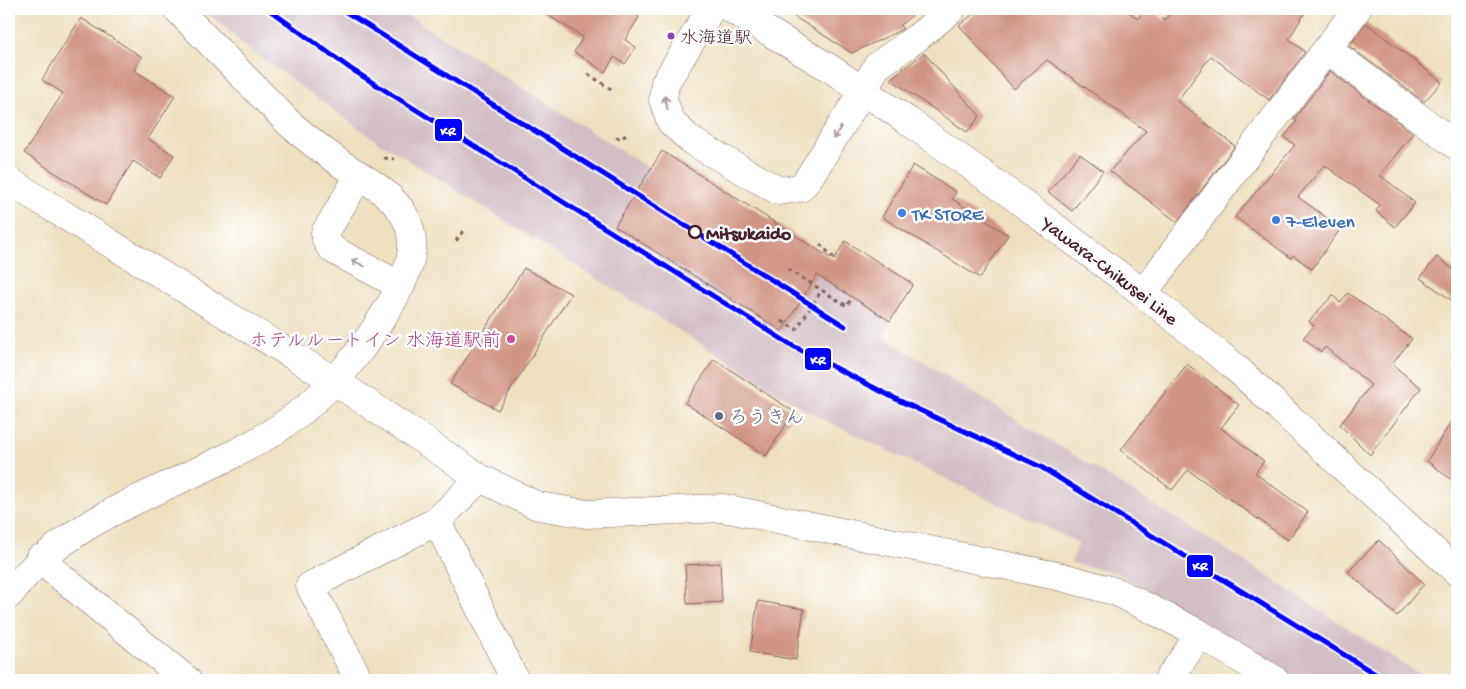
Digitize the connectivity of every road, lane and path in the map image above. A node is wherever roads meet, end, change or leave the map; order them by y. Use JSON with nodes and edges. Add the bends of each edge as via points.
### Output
{"nodes":[{"id":1,"x":178,"y":9,"type":"edge"},
{"id":2,"x":711,"y":9,"type":"edge"},
{"id":3,"x":731,"y":9,"type":"edge"},
{"id":4,"x":952,"y":9,"type":"edge"},
{"id":5,"x":1357,"y":9,"type":"edge"},
{"id":6,"x":1327,"y":49,"type":"junction"},
{"id":7,"x":588,"y":74,"type":"dead end"},
{"id":8,"x":614,"y":91,"type":"dead end"},
{"id":9,"x":863,"y":92,"type":"junction"},
{"id":10,"x":628,"y":133,"type":"dead end"},
{"id":11,"x":616,"y":137,"type":"dead end"},
{"id":12,"x":1457,"y":146,"type":"edge"},
{"id":13,"x":359,"y":176,"type":"junction"},
{"id":14,"x":9,"y":182,"type":"edge"},
{"id":15,"x":463,"y":231,"type":"dead end"},
{"id":16,"x":456,"y":241,"type":"dead end"},
{"id":17,"x":820,"y":244,"type":"dead end"},
{"id":18,"x":834,"y":258,"type":"dead end"},
{"id":19,"x":788,"y":269,"type":"dead end"},
{"id":20,"x":401,"y":286,"type":"junction"},
{"id":21,"x":822,"y":290,"type":"junction"},
{"id":22,"x":1143,"y":293,"type":"junction"},
{"id":23,"x":852,"y":297,"type":"dead end"},
{"id":24,"x":782,"y":321,"type":"dead end"},
{"id":25,"x":336,"y":382,"type":"junction"},
{"id":26,"x":480,"y":478,"type":"junction"},
{"id":27,"x":436,"y":522,"type":"junction"},
{"id":28,"x":39,"y":559,"type":"junction"},
{"id":29,"x":1457,"y":572,"type":"edge"},
{"id":30,"x":12,"y":581,"type":"edge"},
{"id":31,"x":1200,"y":634,"type":"junction"},
{"id":32,"x":187,"y":680,"type":"edge"},
{"id":33,"x":359,"y":680,"type":"edge"},
{"id":34,"x":512,"y":680,"type":"edge"},
{"id":35,"x":1168,"y":680,"type":"edge"},
{"id":36,"x":1275,"y":680,"type":"edge"}],
"edges":[{"from":1,"to":13,"type":"street","via":[[290,124]]},
{"from":9,"to":2,"type":"street","one_way":true,"via":[[806,182],[800,188],[779,191],[693,142],[671,122],[664,100],[665,83]]},
{"from":3,"to":9,"type":"street","name":"Yawara-Chikusei Line"},
{"from":4,"to":9,"type":"street","via":[[877,66]]},
{"from":5,"to":6,"type":"street"},
{"from":6,"to":12,"type":"street"},
{"from":6,"to":22,"type":"street"},
{"from":7,"to":8,"type":"path"},
{"from":9,"to":22,"type":"street","name":"Yawara-Chikusei Line","via":[[1010,193]]},
{"from":10,"to":11,"type":"path","via":[[621,139]]},
{"from":13,"to":20,"type":"street","via":[[393,201],[412,232],[414,246]]},
{"from":20,"to":13,"type":"street","one_way":true,"via":[[330,248],[326,241],[325,234]]},
{"from":14,"to":25,"type":"street"},
{"from":15,"to":16,"type":"path"},
{"from":17,"to":18,"type":"path"},
{"from":19,"to":21,"type":"path"},
{"from":20,"to":25,"type":"street","via":[[370,341]]},
{"from":21,"to":23,"type":"path","via":[[847,306]]},
{"from":21,"to":24,"type":"path","via":[[796,330]]},
{"from":22,"to":29,"type":"street","name":"Yawara-Chikusei Line","via":[[1236,368]]},
{"from":25,"to":26,"type":"street"},
{"from":25,"to":28,"type":"street","via":[[279,428],[238,452],[81,529]]},
{"from":26,"to":27,"type":"street"},
{"from":26,"to":31,"type":"street","via":[[538,506],[587,514],[723,508],[1062,577],[1117,592]]},
{"from":27,"to":33,"type":"street","via":[[310,586]]},
{"from":27,"to":34,"type":"street"},
{"from":28,"to":30,"type":"street"},
{"from":28,"to":32,"type":"street"},
{"from":31,"to":35,"type":"street"},
{"from":31,"to":36,"type":"street"}]}
